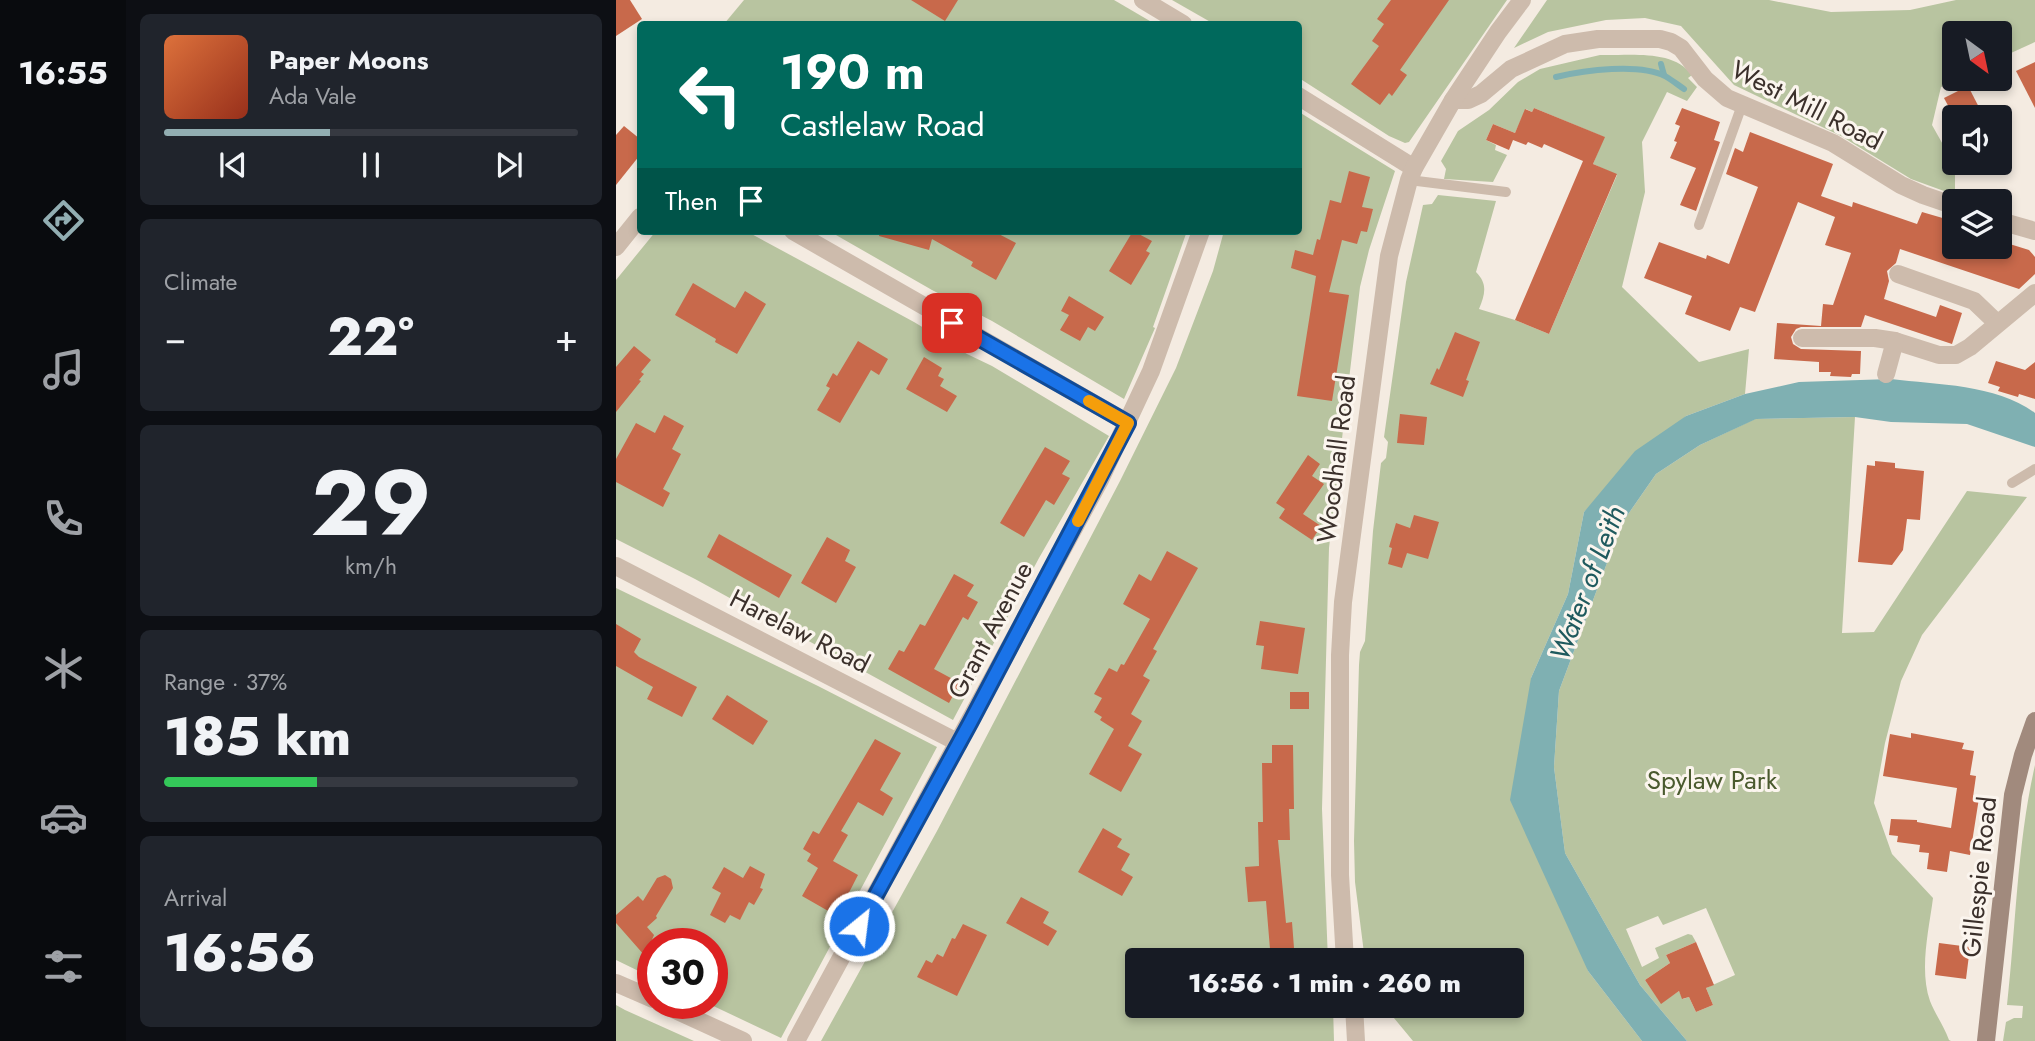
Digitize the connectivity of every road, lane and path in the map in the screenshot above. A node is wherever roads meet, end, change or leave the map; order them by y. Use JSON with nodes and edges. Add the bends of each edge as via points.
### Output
{"nodes":[{"id":1,"x":1143,"y":0,"type":"edge"},
{"id":2,"x":1522,"y":0,"type":"edge"},
{"id":3,"x":1178,"y":21,"type":"edge"},
{"id":4,"x":1302,"y":99,"type":"edge"},
{"id":5,"x":1454,"y":100,"type":"junction"},
{"id":6,"x":1742,"y":105,"type":"junction"},
{"id":7,"x":1412,"y":174,"type":"junction"},
{"id":8,"x":1506,"y":192,"type":"dead end"},
{"id":9,"x":1942,"y":202,"type":"edge"},
{"id":10,"x":637,"y":221,"type":"edge"},
{"id":11,"x":2012,"y":224,"type":"edge"},
{"id":12,"x":1699,"y":225,"type":"dead end"},
{"id":13,"x":2035,"y":231,"type":"edge"},
{"id":14,"x":800,"y":235,"type":"edge"},
{"id":15,"x":1200,"y":235,"type":"edge"},
{"id":16,"x":616,"y":247,"type":"edge"},
{"id":17,"x":1898,"y":274,"type":"dead end"},
{"id":18,"x":2035,"y":293,"type":"edge"},
{"id":19,"x":1997,"y":323,"type":"junction"},
{"id":20,"x":1802,"y":338,"type":"dead end"},
{"id":21,"x":1895,"y":341,"type":"junction"},
{"id":22,"x":1886,"y":374,"type":"dead end"},
{"id":23,"x":1128,"y":423,"type":"junction"},
{"id":24,"x":2030,"y":471,"type":"edge"},
{"id":25,"x":2012,"y":483,"type":"dead end"},
{"id":26,"x":616,"y":566,"type":"edge"},
{"id":27,"x":2035,"y":721,"type":"edge"},
{"id":28,"x":959,"y":743,"type":"junction"},
{"id":29,"x":1344,"y":948,"type":"edge"},
{"id":30,"x":616,"y":982,"type":"edge"},
{"id":31,"x":637,"y":992,"type":"edge"},
{"id":32,"x":1355,"y":1018,"type":"edge"},
{"id":33,"x":695,"y":1019,"type":"edge"},
{"id":34,"x":743,"y":1041,"type":"edge"},
{"id":35,"x":796,"y":1041,"type":"edge"},
{"id":36,"x":1356,"y":1041,"type":"edge"},
{"id":37,"x":1986,"y":1041,"type":"edge"}],
"edges":[{"from":1,"to":3,"type":"street"},
{"from":2,"to":5,"type":"street","name":"Woodhall Road"},
{"from":4,"to":7,"type":"street"},
{"from":5,"to":6,"type":"street","name":"West Mill Road","via":[[1481,94],[1511,69],[1565,44],[1660,39],[1681,48],[1714,89]]},
{"from":5,"to":7,"type":"street","name":"Woodhall Road"},
{"from":6,"to":9,"type":"street","name":"West Mill Road","via":[[1833,143],[1901,185]]},
{"from":6,"to":12,"type":"lane"},
{"from":7,"to":8,"type":"lane"},
{"from":7,"to":29,"type":"street","name":"Woodhall Road","via":[[1389,256],[1343,602],[1340,875]]},
{"from":10,"to":16,"type":"street"},
{"from":11,"to":13,"type":"street"},
{"from":14,"to":23,"type":"street"},
{"from":15,"to":23,"type":"street","name":"Grant Avenue"},
{"from":17,"to":19,"type":"street","via":[[1974,301]]},
{"from":18,"to":19,"type":"street"},
{"from":19,"to":21,"type":"street","via":[[1956,355],[1939,355]]},
{"from":20,"to":21,"type":"street"},
{"from":21,"to":22,"type":"street"},
{"from":23,"to":28,"type":"street","name":"Grant Avenue"},
{"from":24,"to":25,"type":"lane"},
{"from":26,"to":28,"type":"street","name":"Harelaw Road"},
{"from":27,"to":37,"type":"main road","name":"Gillespie Road","via":[[2013,795]]},
{"from":28,"to":35,"type":"street","name":"Grant Avenue"},
{"from":30,"to":31,"type":"street"},
{"from":32,"to":36,"type":"street"},
{"from":33,"to":34,"type":"street"}]}
